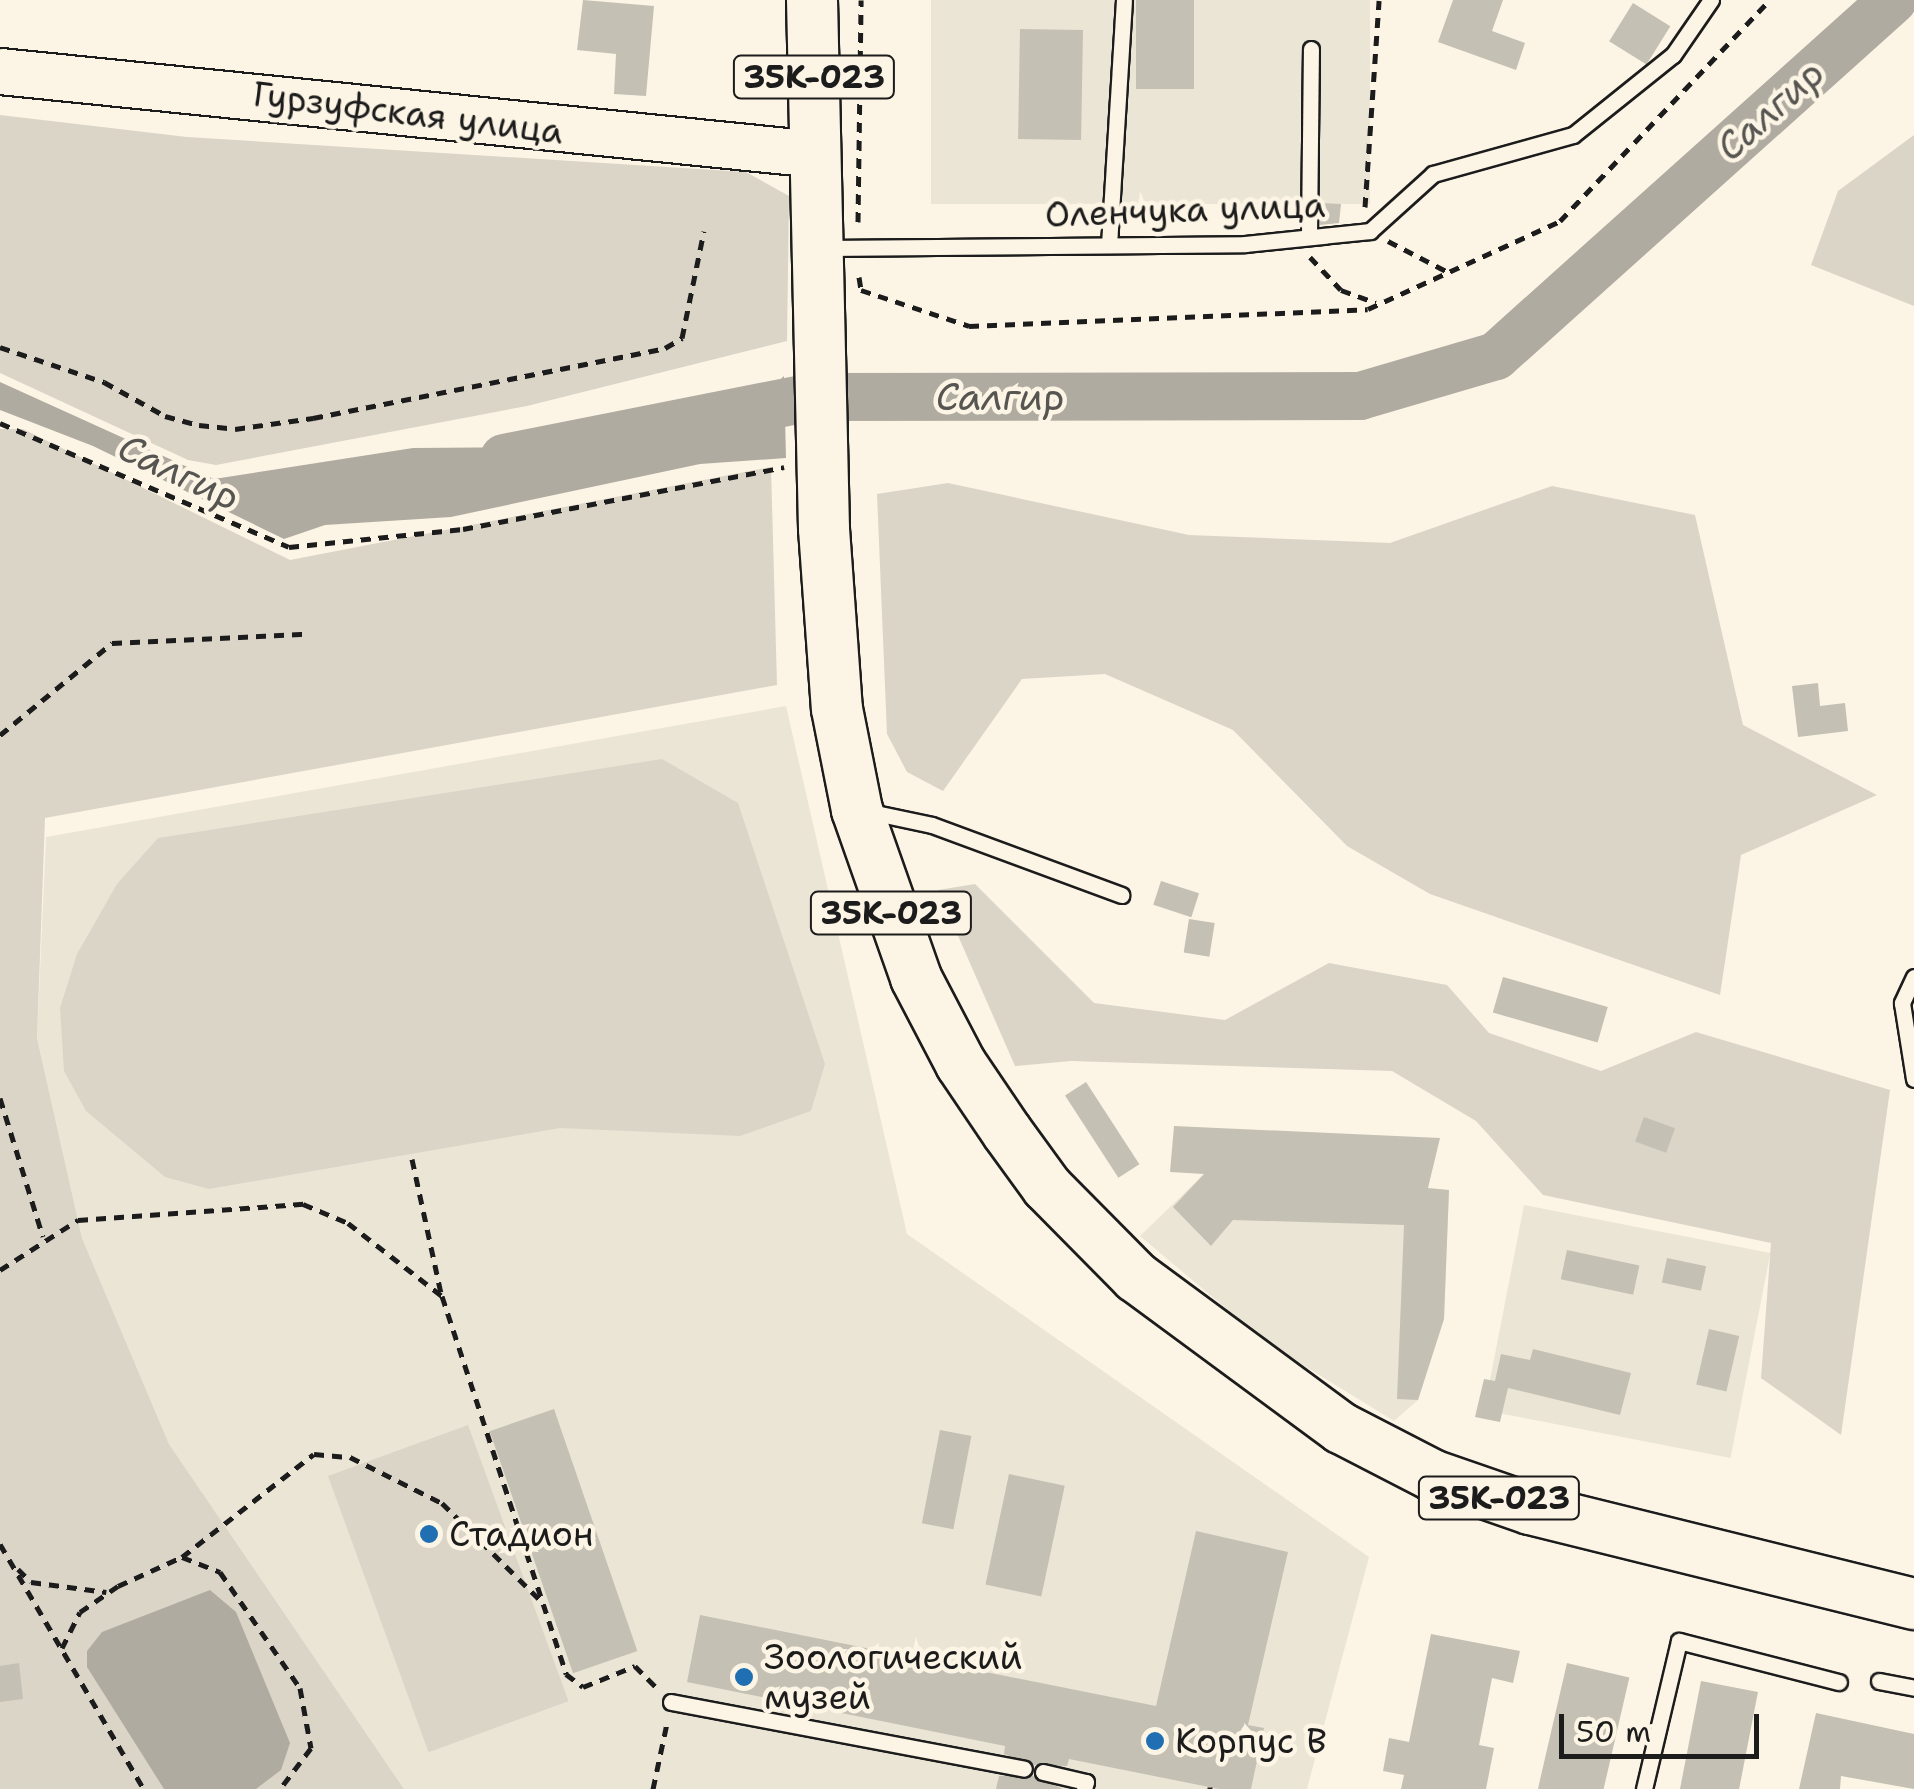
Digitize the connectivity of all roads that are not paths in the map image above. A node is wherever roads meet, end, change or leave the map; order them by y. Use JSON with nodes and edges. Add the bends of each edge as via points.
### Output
{"nodes":[{"id":1,"x":812,"y":0,"type":"edge"},
{"id":2,"x":1124,"y":0,"type":"edge"},
{"id":3,"x":1711,"y":0,"type":"edge"},
{"id":4,"x":1311,"y":49,"type":"dead end"},
{"id":5,"x":0,"y":70,"type":"edge"},
{"id":6,"x":816,"y":154,"type":"junction"},
{"id":7,"x":1309,"y":236,"type":"junction"},
{"id":8,"x":1109,"y":245,"type":"junction"},
{"id":9,"x":837,"y":248,"type":"junction"},
{"id":10,"x":857,"y":810,"type":"junction"},
{"id":11,"x":1121,"y":895,"type":"dead end"},
{"id":12,"x":1914,"y":977,"type":"edge"},
{"id":13,"x":1914,"y":1079,"type":"edge"},
{"id":14,"x":1914,"y":1604,"type":"edge"},
{"id":15,"x":1879,"y":1681,"type":"dead end"},
{"id":16,"x":1840,"y":1682,"type":"dead end"},
{"id":17,"x":1914,"y":1688,"type":"edge"},
{"id":18,"x":671,"y":1702,"type":"road end"},
{"id":19,"x":1024,"y":1769,"type":"dead end"},
{"id":20,"x":1042,"y":1772,"type":"dead end"},
{"id":21,"x":1084,"y":1789,"type":"edge"},
{"id":22,"x":1644,"y":1789,"type":"edge"}],
"edges":[{"from":1,"to":6,"type":"main road","number":"35К-023"},
{"from":2,"to":8,"type":"lane"},
{"from":3,"to":7,"type":"lane","name":"Оленчука улица","via":[[1673,55],[1572,135],[1434,174],[1370,231]]},
{"from":4,"to":7,"type":"lane"},
{"from":5,"to":6,"type":"main road","name":"Гурзуфская улица"},
{"from":6,"to":9,"type":"main road","number":"35К-023"},
{"from":7,"to":8,"type":"lane","name":"Оленчука улица"},
{"from":8,"to":9,"type":"lane","name":"Оленчука улица"},
{"from":9,"to":10,"type":"main road","number":"35К-023","via":[[820,362],[822,478],[834,692]]},
{"from":10,"to":11,"type":"lane","via":[[932,825]]},
{"from":10,"to":14,"type":"main road","number":"35К-023","via":[[916,978],[961,1064],[1047,1187],[1136,1277],[1341,1428],[1432,1475],[1639,1539]]},
{"from":12,"to":13,"type":"lane","via":[[1902,1003]]},
{"from":15,"to":17,"type":"lane"},
{"from":16,"to":22,"type":"lane","via":[[1679,1641]]},
{"from":18,"to":19,"type":"lane"},
{"from":20,"to":21,"type":"lane","via":[[1086,1782]]}]}
